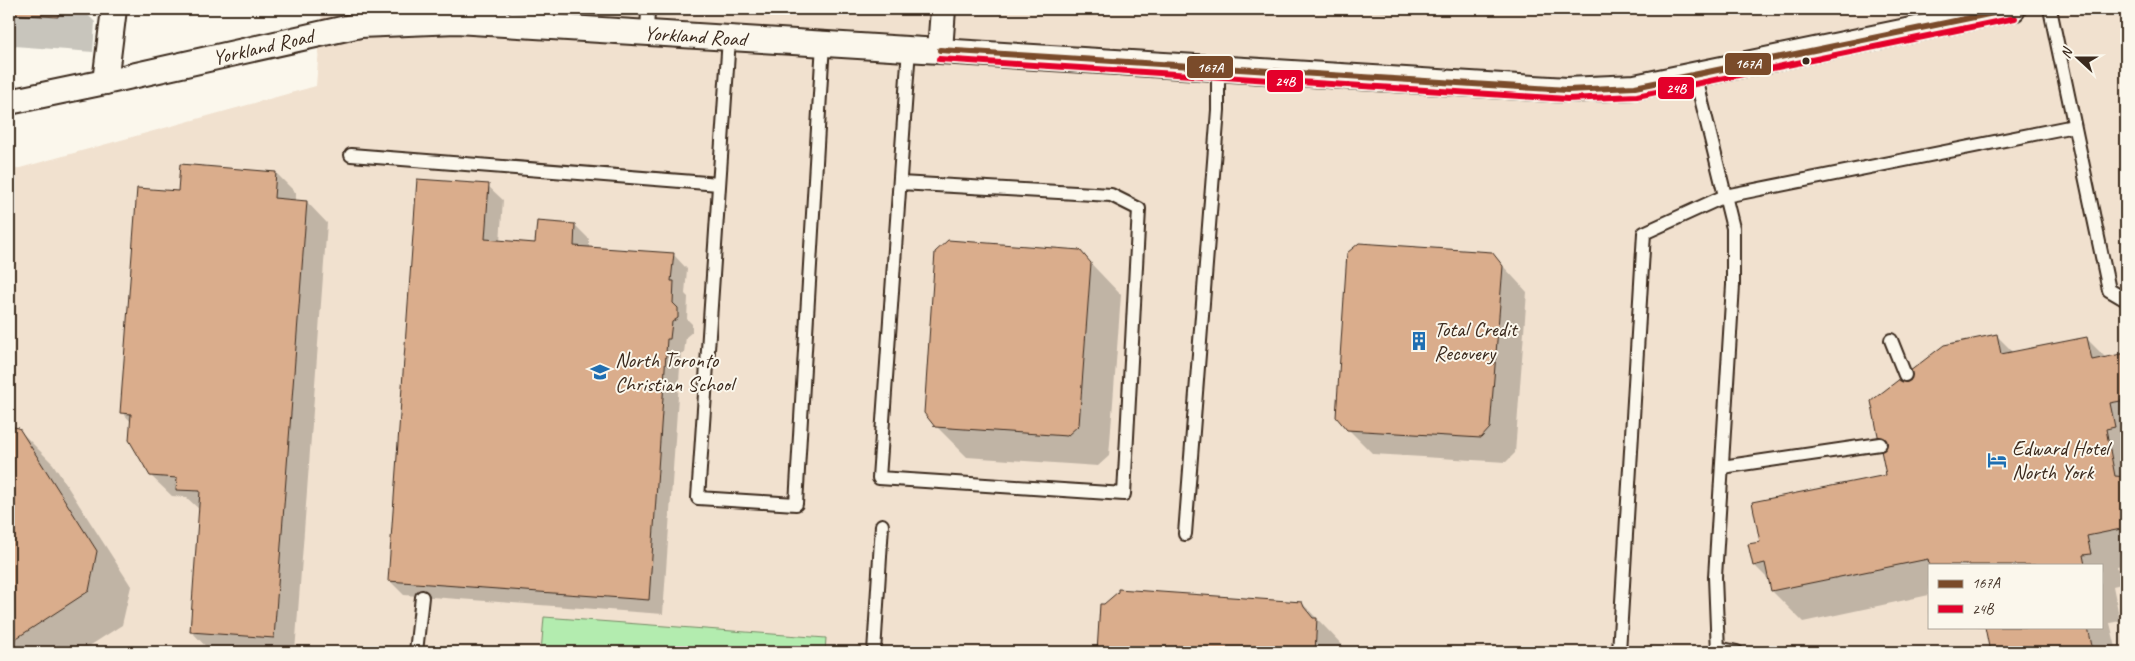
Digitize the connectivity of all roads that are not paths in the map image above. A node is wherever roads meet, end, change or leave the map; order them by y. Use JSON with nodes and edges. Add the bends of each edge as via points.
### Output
{"nodes":[{"id":1,"x":114,"y":9,"type":"edge"},
{"id":2,"x":648,"y":9,"type":"edge"},
{"id":3,"x":943,"y":9,"type":"edge"},
{"id":4,"x":2013,"y":9,"type":"edge"},
{"id":5,"x":2050,"y":9,"type":"edge"},
{"id":6,"x":646,"y":32,"type":"junction"},
{"id":7,"x":729,"y":38,"type":"junction"},
{"id":8,"x":823,"y":43,"type":"junction"},
{"id":9,"x":909,"y":48,"type":"junction"},
{"id":10,"x":940,"y":50,"type":"junction"},
{"id":11,"x":1218,"y":67,"type":"junction"},
{"id":12,"x":1695,"y":74,"type":"junction"},
{"id":13,"x":105,"y":82,"type":"junction"},
{"id":14,"x":9,"y":102,"type":"edge"},
{"id":15,"x":2074,"y":126,"type":"junction"},
{"id":16,"x":351,"y":155,"type":"dead end"},
{"id":17,"x":900,"y":183,"type":"junction"},
{"id":18,"x":720,"y":184,"type":"junction"},
{"id":19,"x":1725,"y":196,"type":"junction"},
{"id":20,"x":2126,"y":300,"type":"edge"},
{"id":21,"x":1891,"y":340,"type":"dead end"},
{"id":22,"x":1905,"y":375,"type":"dead end"},
{"id":23,"x":1880,"y":444,"type":"dead end"},
{"id":24,"x":1722,"y":467,"type":"junction"},
{"id":25,"x":882,"y":525,"type":"dead end"},
{"id":26,"x":1185,"y":534,"type":"dead end"},
{"id":27,"x":422,"y":596,"type":"dead end"},
{"id":28,"x":1718,"y":650,"type":"edge"},
{"id":29,"x":416,"y":652,"type":"edge"},
{"id":30,"x":874,"y":652,"type":"edge"},
{"id":31,"x":1619,"y":652,"type":"edge"},
{"id":32,"x":1737,"y":652,"type":"edge"}],
"edges":[{"from":1,"to":13,"type":"street"},
{"from":2,"to":6,"type":"lane"},
{"from":3,"to":10,"type":"street"},
{"from":4,"to":12,"type":"street","name":"Yorkland Road"},
{"from":5,"to":15,"type":"lane"},
{"from":6,"to":7,"type":"street","name":"Yorkland Road"},
{"from":6,"to":13,"type":"street","name":"Yorkland Road","via":[[456,21],[360,25]]},
{"from":7,"to":8,"type":"street","name":"Yorkland Road"},
{"from":7,"to":18,"type":"lane"},
{"from":8,"to":9,"type":"street","name":"Yorkland Road"},
{"from":8,"to":18,"type":"lane","via":[[796,504],[698,498]]},
{"from":9,"to":10,"type":"street","name":"Yorkland Road"},
{"from":9,"to":17,"type":"lane"},
{"from":10,"to":11,"type":"street","name":"Yorkland Road"},
{"from":11,"to":12,"type":"street","name":"Yorkland Road","via":[[1567,90],[1635,87]]},
{"from":11,"to":26,"type":"lane","via":[[1218,110]]},
{"from":12,"to":19,"type":"lane"},
{"from":13,"to":14,"type":"street","name":"Yorkland Road"},
{"from":15,"to":19,"type":"lane"},
{"from":15,"to":20,"type":"lane","via":[[2109,290]]},
{"from":16,"to":18,"type":"lane"},
{"from":17,"to":17,"type":"lane","via":[[879,478],[1124,494],[1139,209],[1111,195]]},
{"from":19,"to":24,"type":"lane","via":[[1733,228],[1733,285]]},
{"from":19,"to":31,"type":"lane","via":[[1644,233]]},
{"from":21,"to":22,"type":"lane"},
{"from":23,"to":24,"type":"lane"},
{"from":24,"to":28,"type":"lane","via":[[1715,577]]},
{"from":25,"to":30,"type":"lane"},
{"from":27,"to":29,"type":"lane"},
{"from":28,"to":32,"type":"lane"}]}
